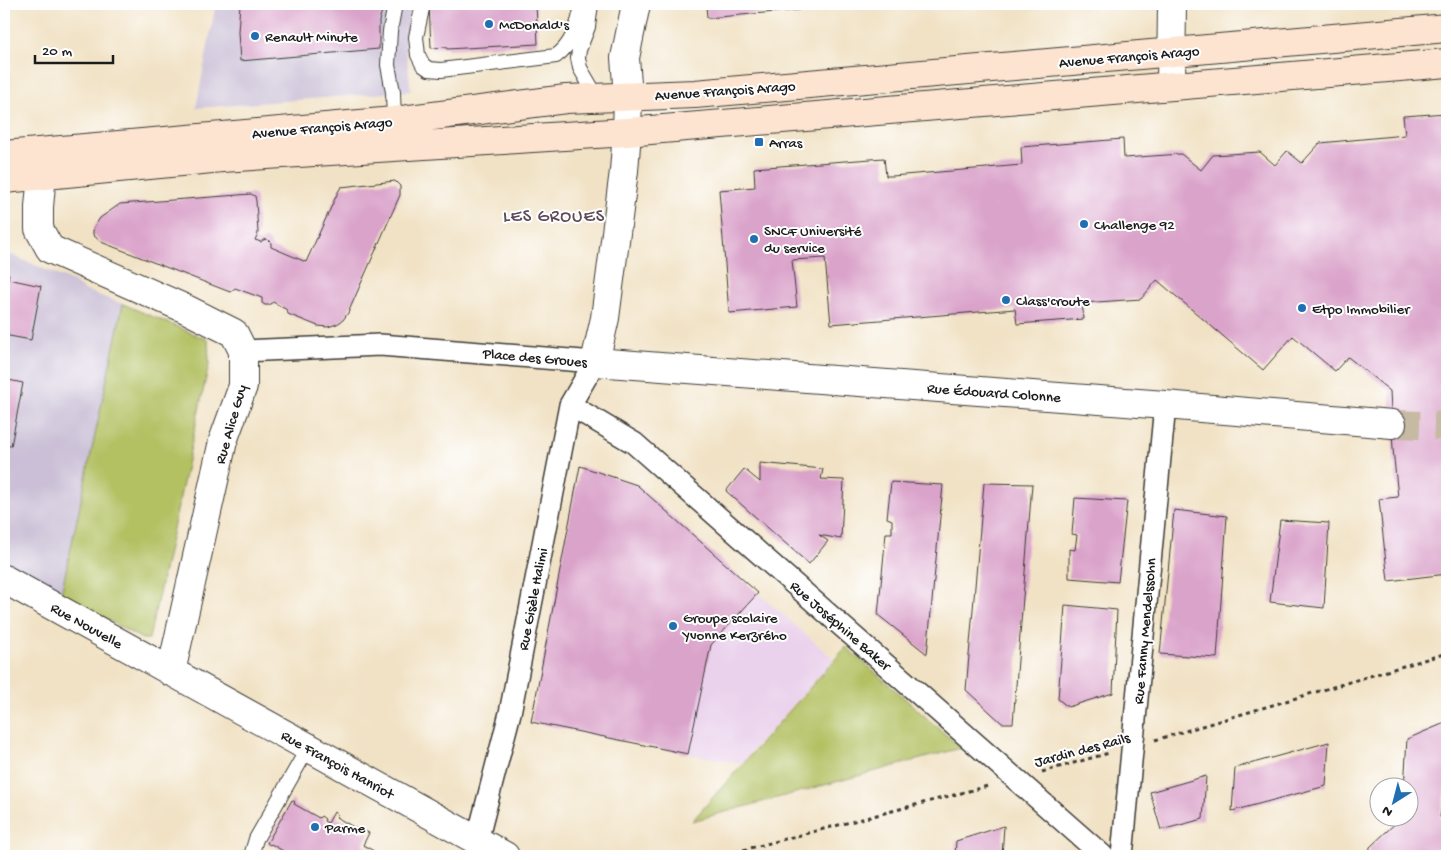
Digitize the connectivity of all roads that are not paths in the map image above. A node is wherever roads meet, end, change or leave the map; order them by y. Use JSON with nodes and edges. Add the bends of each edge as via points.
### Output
{"nodes":[{"id":1,"x":395,"y":4,"type":"edge"},
{"id":2,"x":423,"y":4,"type":"edge"},
{"id":3,"x":582,"y":4,"type":"edge"},
{"id":4,"x":591,"y":4,"type":"edge"},
{"id":5,"x":636,"y":4,"type":"edge"},
{"id":6,"x":1172,"y":4,"type":"edge"},
{"id":7,"x":1447,"y":28,"type":"edge"},
{"id":8,"x":1172,"y":52,"type":"junction"},
{"id":9,"x":1447,"y":63,"type":"edge"},
{"id":10,"x":1171,"y":86,"type":"junction"},
{"id":11,"x":628,"y":96,"type":"junction"},
{"id":12,"x":597,"y":97,"type":"junction"},
{"id":13,"x":394,"y":121,"type":"junction"},
{"id":14,"x":627,"y":132,"type":"junction"},
{"id":15,"x":4,"y":155,"type":"edge"},
{"id":16,"x":43,"y":163,"type":"junction"},
{"id":17,"x":4,"y":179,"type":"edge"},
{"id":18,"x":243,"y":351,"type":"junction"},
{"id":19,"x":596,"y":362,"type":"junction"},
{"id":20,"x":570,"y":405,"type":"junction"},
{"id":21,"x":1165,"y":405,"type":"junction"},
{"id":22,"x":1392,"y":424,"type":"tunnel mouth"},
{"id":23,"x":4,"y":579,"type":"edge"},
{"id":24,"x":171,"y":672,"type":"junction"},
{"id":25,"x":308,"y":748,"type":"junction"},
{"id":26,"x":477,"y":841,"type":"junction"},
{"id":27,"x":251,"y":856,"type":"edge"},
{"id":28,"x":505,"y":856,"type":"edge"},
{"id":29,"x":1103,"y":856,"type":"edge"},
{"id":30,"x":1122,"y":856,"type":"edge"}],
"edges":[{"from":1,"to":13,"type":"lane","via":[[388,65]]},
{"from":2,"to":3,"type":"lane","via":[[416,37],[423,66],[430,70],[556,56],[565,50],[572,37]]},
{"from":4,"to":12,"type":"lane","via":[[578,58],[580,68]]},
{"from":5,"to":11,"type":"street","name":"Place des Groues","via":[[625,58]]},
{"from":6,"to":8,"type":"street"},
{"from":7,"to":8,"type":"main road","name":"Avenue François Arago"},
{"from":8,"to":10,"type":"street"},
{"from":8,"to":11,"type":"main road","name":"Avenue François Arago","via":[[695,94]]},
{"from":9,"to":10,"type":"main road","name":"Avenue François Arago"},
{"from":10,"to":14,"type":"main road","name":"Avenue François Arago"},
{"from":11,"to":12,"type":"main road","name":"Avenue François Arago"},
{"from":11,"to":14,"type":"street","name":"Place des Groues"},
{"from":12,"to":13,"type":"main road","name":"Avenue François Arago"},
{"from":13,"to":16,"type":"main road","name":"Avenue François Arago"},
{"from":14,"to":16,"type":"main road","name":"Avenue François Arago","via":[[222,158]]},
{"from":14,"to":19,"type":"street","name":"Place des Groues","via":[[605,318]]},
{"from":15,"to":16,"type":"main road","name":"Avenue François Arago"},
{"from":16,"to":17,"type":"main road","name":"Avenue François Arago"},
{"from":16,"to":18,"type":"street","via":[[39,229],[50,249],[234,333]]},
{"from":18,"to":19,"type":"street","name":"Place des Groues","via":[[380,345]]},
{"from":18,"to":24,"type":"street","name":"Rue Alice Guy","via":[[243,386],[223,441]]},
{"from":19,"to":20,"type":"street","name":"Rue Gisèle Halimi"},
{"from":19,"to":21,"type":"street","name":"Rue Édouard Colonne"},
{"from":20,"to":26,"type":"street","name":"Rue Gisèle Halimi","via":[[510,713]]},
{"from":20,"to":29,"type":"street","name":"Rue Joséphine Baker","via":[[634,443]]},
{"from":21,"to":22,"type":"street","name":"Rue Édouard Colonne"},
{"from":21,"to":30,"type":"street","name":"Rue Fanny Mendelssohn"},
{"from":23,"to":24,"type":"street","name":"Rue Nouvelle"},
{"from":24,"to":25,"type":"street","name":"Rue François Hanriot"},
{"from":25,"to":26,"type":"street","name":"Rue François Hanriot"},
{"from":25,"to":27,"type":"lane","via":[[256,839]]},
{"from":26,"to":28,"type":"street","name":"Rue François Hanriot"}]}
